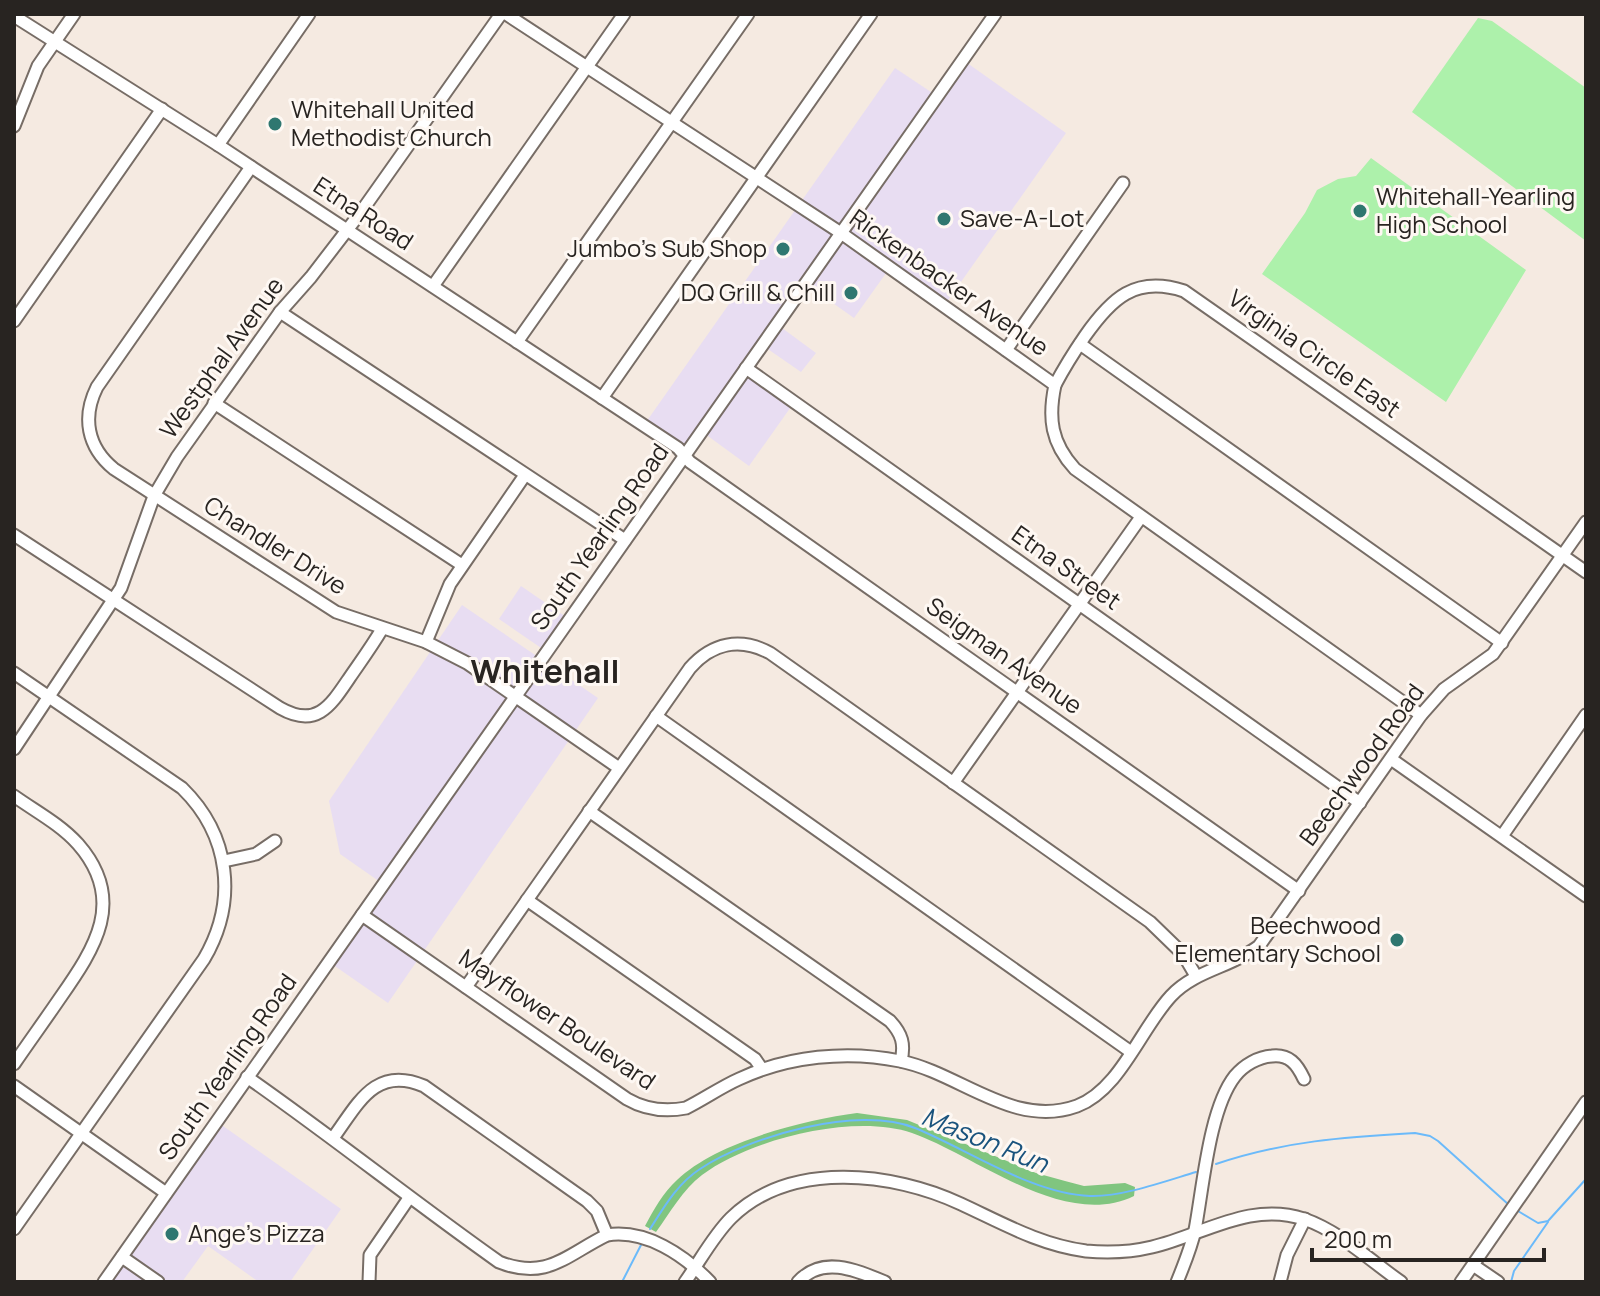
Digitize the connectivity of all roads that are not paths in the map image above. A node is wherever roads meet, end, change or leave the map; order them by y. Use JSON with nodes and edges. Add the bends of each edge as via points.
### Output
{"nodes":[{"id":1,"x":74,"y":14,"type":"edge"},
{"id":2,"x":309,"y":14,"type":"edge"},
{"id":3,"x":504,"y":14,"type":"edge"},
{"id":4,"x":624,"y":14,"type":"edge"},
{"id":5,"x":748,"y":14,"type":"edge"},
{"id":6,"x":871,"y":14,"type":"edge"},
{"id":7,"x":995,"y":14,"type":"edge"},
{"id":8,"x":14,"y":16,"type":"edge"},
{"id":9,"x":55,"y":42,"type":"junction"},
{"id":10,"x":588,"y":67,"type":"junction"},
{"id":11,"x":162,"y":109,"type":"junction"},
{"id":12,"x":16,"y":113,"type":"edge"},
{"id":13,"x":672,"y":122,"type":"junction"},
{"id":14,"x":14,"y":126,"type":"edge"},
{"id":15,"x":218,"y":145,"type":"junction"},
{"id":16,"x":251,"y":167,"type":"junction"},
{"id":17,"x":756,"y":177,"type":"junction"},
{"id":18,"x":1123,"y":183,"type":"dead end"},
{"id":19,"x":348,"y":230,"type":"junction"},
{"id":20,"x":841,"y":233,"type":"junction"},
{"id":21,"x":433,"y":286,"type":"junction"},
{"id":22,"x":280,"y":312,"type":"junction"},
{"id":23,"x":14,"y":321,"type":"edge"},
{"id":24,"x":517,"y":342,"type":"junction"},
{"id":25,"x":1080,"y":344,"type":"junction"},
{"id":26,"x":1006,"y":350,"type":"junction"},
{"id":27,"x":746,"y":368,"type":"junction"},
{"id":28,"x":1055,"y":385,"type":"junction"},
{"id":29,"x":602,"y":398,"type":"junction"},
{"id":30,"x":214,"y":403,"type":"junction"},
{"id":31,"x":684,"y":456,"type":"junction"},
{"id":32,"x":525,"y":475,"type":"junction"},
{"id":33,"x":154,"y":496,"type":"junction"},
{"id":34,"x":1141,"y":517,"type":"junction"},
{"id":35,"x":1586,"y":522,"type":"edge"},
{"id":36,"x":14,"y":535,"type":"edge"},
{"id":37,"x":625,"y":540,"type":"junction"},
{"id":38,"x":1563,"y":556,"type":"junction"},
{"id":39,"x":462,"y":565,"type":"junction"},
{"id":40,"x":1586,"y":572,"type":"edge"},
{"id":41,"x":114,"y":601,"type":"junction"},
{"id":42,"x":1079,"y":604,"type":"junction"},
{"id":43,"x":382,"y":629,"type":"junction"},
{"id":44,"x":426,"y":642,"type":"junction"},
{"id":45,"x":1502,"y":643,"type":"junction"},
{"id":46,"x":14,"y":673,"type":"edge"},
{"id":47,"x":1017,"y":692,"type":"junction"},
{"id":48,"x":516,"y":695,"type":"junction"},
{"id":49,"x":49,"y":697,"type":"junction"},
{"id":50,"x":1421,"y":715,"type":"junction"},
{"id":51,"x":1586,"y":715,"type":"edge"},
{"id":52,"x":656,"y":716,"type":"junction"},
{"id":53,"x":14,"y":749,"type":"edge"},
{"id":54,"x":1391,"y":759,"type":"junction"},
{"id":55,"x":619,"y":768,"type":"junction"},
{"id":56,"x":953,"y":783,"type":"junction"},
{"id":57,"x":14,"y":796,"type":"edge"},
{"id":58,"x":1360,"y":803,"type":"junction"},
{"id":59,"x":589,"y":811,"type":"junction"},
{"id":60,"x":1502,"y":836,"type":"junction"},
{"id":61,"x":275,"y":841,"type":"dead end"},
{"id":62,"x":224,"y":861,"type":"junction"},
{"id":63,"x":1299,"y":891,"type":"junction"},
{"id":64,"x":1586,"y":896,"type":"edge"},
{"id":65,"x":527,"y":900,"type":"junction"},
{"id":66,"x":362,"y":915,"type":"junction"},
{"id":67,"x":1196,"y":976,"type":"junction"},
{"id":68,"x":466,"y":987,"type":"junction"},
{"id":69,"x":1131,"y":1052,"type":"junction"},
{"id":70,"x":901,"y":1061,"type":"junction"},
{"id":71,"x":14,"y":1064,"type":"edge"},
{"id":72,"x":762,"y":1069,"type":"junction"},
{"id":73,"x":247,"y":1077,"type":"junction"},
{"id":74,"x":1304,"y":1079,"type":"dead end"},
{"id":75,"x":14,"y":1086,"type":"edge"},
{"id":76,"x":1586,"y":1102,"type":"edge"},
{"id":77,"x":81,"y":1134,"type":"junction"},
{"id":78,"x":333,"y":1138,"type":"junction"},
{"id":79,"x":166,"y":1193,"type":"junction"},
{"id":80,"x":409,"y":1198,"type":"junction"},
{"id":81,"x":1305,"y":1219,"type":"junction"},
{"id":82,"x":14,"y":1229,"type":"edge"},
{"id":83,"x":1194,"y":1234,"type":"junction"},
{"id":84,"x":607,"y":1235,"type":"junction"},
{"id":85,"x":122,"y":1257,"type":"junction"},
{"id":86,"x":1473,"y":1265,"type":"junction"},
{"id":87,"x":695,"y":1268,"type":"junction"},
{"id":88,"x":537,"y":1276,"type":"edge"},
{"id":89,"x":104,"y":1282,"type":"edge"},
{"id":90,"x":158,"y":1282,"type":"edge"},
{"id":91,"x":369,"y":1282,"type":"edge"},
{"id":92,"x":685,"y":1282,"type":"edge"},
{"id":93,"x":710,"y":1282,"type":"edge"},
{"id":94,"x":798,"y":1282,"type":"edge"},
{"id":95,"x":885,"y":1282,"type":"edge"},
{"id":96,"x":1177,"y":1282,"type":"edge"},
{"id":97,"x":1280,"y":1282,"type":"edge"},
{"id":98,"x":1401,"y":1282,"type":"edge"},
{"id":99,"x":1461,"y":1282,"type":"edge"},
{"id":100,"x":1498,"y":1282,"type":"edge"}],
"edges":[{"from":1,"to":9,"type":"street"},
{"from":2,"to":15,"type":"street"},
{"from":3,"to":10,"type":"street","name":"Rickenbacker Avenue"},
{"from":3,"to":19,"type":"street","name":"Westphal Avenue"},
{"from":4,"to":10,"type":"street"},
{"from":5,"to":13,"type":"street"},
{"from":6,"to":17,"type":"street"},
{"from":7,"to":20,"type":"street","name":"South Yearling Road"},
{"from":8,"to":9,"type":"street","name":"Etna Road"},
{"from":9,"to":11,"type":"street","name":"Etna Road"},
{"from":9,"to":12,"type":"street"},
{"from":10,"to":13,"type":"street","name":"Rickenbacker Avenue"},
{"from":10,"to":21,"type":"street"},
{"from":11,"to":15,"type":"street","name":"Etna Road"},
{"from":11,"to":23,"type":"street"},
{"from":12,"to":14,"type":"street"},
{"from":13,"to":17,"type":"street","name":"Rickenbacker Avenue"},
{"from":13,"to":24,"type":"street"},
{"from":15,"to":16,"type":"street","name":"Etna Road"},
{"from":16,"to":19,"type":"street","name":"Etna Road"},
{"from":16,"to":33,"type":"street","name":"Chandler Drive","via":[[97,387],[89,409],[89,433],[105,462]]},
{"from":17,"to":20,"type":"street","name":"Rickenbacker Avenue"},
{"from":17,"to":29,"type":"street"},
{"from":18,"to":26,"type":"street"},
{"from":19,"to":21,"type":"street","name":"Etna Road"},
{"from":19,"to":22,"type":"street","name":"Westphal Avenue"},
{"from":20,"to":26,"type":"street","name":"Rickenbacker Avenue"},
{"from":20,"to":27,"type":"street","name":"South Yearling Road"},
{"from":21,"to":24,"type":"street","name":"Etna Road"},
{"from":22,"to":30,"type":"street","name":"Westphal Avenue"},
{"from":22,"to":32,"type":"street"},
{"from":24,"to":29,"type":"street","name":"Etna Road"},
{"from":25,"to":28,"type":"street","name":"Virginia Circle East"},
{"from":25,"to":38,"type":"street","name":"Virginia Circle East","via":[[1109,304],[1129,291],[1164,285],[1184,291]]},
{"from":25,"to":45,"type":"street"},
{"from":26,"to":28,"type":"street","name":"Rickenbacker Avenue"},
{"from":27,"to":31,"type":"street","name":"South Yearling Road"},
{"from":27,"to":42,"type":"street","name":"Etna Street"},
{"from":28,"to":34,"type":"street","name":"Rickenbacker Avenue","via":[[1050,418],[1060,451],[1083,476]]},
{"from":29,"to":31,"type":"street","name":"Etna Road"},
{"from":30,"to":33,"type":"street","name":"Westphal Avenue"},
{"from":30,"to":39,"type":"street"},
{"from":31,"to":37,"type":"street","name":"South Yearling Road"},
{"from":31,"to":47,"type":"street","name":"Seigman Avenue"},
{"from":32,"to":37,"type":"street"},
{"from":32,"to":39,"type":"street"},
{"from":33,"to":41,"type":"street","name":"Westphal Avenue"},
{"from":33,"to":43,"type":"street","name":"Chandler Drive","via":[[315,601]]},
{"from":34,"to":42,"type":"street"},
{"from":34,"to":50,"type":"street","name":"Rickenbacker Avenue"},
{"from":35,"to":38,"type":"street","name":"Beechwood Road"},
{"from":36,"to":41,"type":"street"},
{"from":37,"to":48,"type":"street","name":"South Yearling Road"},
{"from":38,"to":40,"type":"street","name":"Virginia Circle East"},
{"from":38,"to":45,"type":"street","name":"Beechwood Road"},
{"from":39,"to":44,"type":"street"},
{"from":41,"to":43,"type":"street","via":[[296,716],[327,709]]},
{"from":41,"to":49,"type":"street","name":"Westphal Avenue"},
{"from":42,"to":47,"type":"street"},
{"from":42,"to":58,"type":"street","name":"Etna Street"},
{"from":43,"to":44,"type":"street","name":"Chandler Drive"},
{"from":44,"to":48,"type":"street","name":"Chandler Drive"},
{"from":45,"to":50,"type":"street","name":"Beechwood Road","via":[[1484,663],[1444,689]]},
{"from":46,"to":49,"type":"street"},
{"from":47,"to":56,"type":"street"},
{"from":47,"to":63,"type":"street","name":"Seigman Avenue"},
{"from":48,"to":55,"type":"street","name":"Chandler Drive"},
{"from":48,"to":66,"type":"street","name":"South Yearling Road"},
{"from":49,"to":53,"type":"street","name":"Westphal Avenue"},
{"from":49,"to":62,"type":"street","via":[[182,788],[210,823]]},
{"from":50,"to":54,"type":"street","name":"Beechwood Road"},
{"from":51,"to":60,"type":"street"},
{"from":52,"to":55,"type":"street"},
{"from":52,"to":56,"type":"street","via":[[707,652],[731,644],[751,645],[770,653]]},
{"from":52,"to":69,"type":"street"},
{"from":54,"to":58,"type":"street","name":"Beechwood Road"},
{"from":54,"to":60,"type":"street"},
{"from":55,"to":59,"type":"street"},
{"from":56,"to":67,"type":"street","via":[[1150,922],[1183,954]]},
{"from":57,"to":71,"type":"street","via":[[77,843],[89,858],[102,897],[100,930],[90,954]]},
{"from":58,"to":63,"type":"street","name":"Beechwood Road"},
{"from":59,"to":65,"type":"street"},
{"from":59,"to":70,"type":"street","via":[[890,1021],[901,1034]]},
{"from":60,"to":64,"type":"street"},
{"from":61,"to":62,"type":"street","via":[[256,854]]},
{"from":62,"to":77,"type":"street","via":[[225,899],[213,943]]},
{"from":63,"to":67,"type":"street","name":"Mayflower Boulevard","via":[[1247,956]]},
{"from":65,"to":68,"type":"street"},
{"from":65,"to":72,"type":"street","via":[[755,1059]]},
{"from":66,"to":68,"type":"street","name":"Mayflower Boulevard"},
{"from":66,"to":73,"type":"street","name":"South Yearling Road"},
{"from":67,"to":69,"type":"street","name":"Mayflower Boulevard","via":[[1170,997]]},
{"from":68,"to":72,"type":"street","name":"Mayflower Boulevard","via":[[649,1109],[686,1108]]},
{"from":69,"to":70,"type":"street","name":"Mayflower Boulevard","via":[[1093,1097],[1074,1107],[1039,1113]]},
{"from":70,"to":72,"type":"street","name":"Mayflower Boulevard","via":[[821,1057]]},
{"from":73,"to":78,"type":"street"},
{"from":73,"to":79,"type":"street","name":"South Yearling Road"},
{"from":74,"to":83,"type":"street","via":[[1298,1065],[1278,1056],[1259,1058],[1236,1075],[1218,1115]]},
{"from":75,"to":77,"type":"street"},
{"from":76,"to":86,"type":"street"},
{"from":77,"to":79,"type":"street"},
{"from":77,"to":82,"type":"street"},
{"from":78,"to":80,"type":"street"},
{"from":78,"to":84,"type":"street","via":[[371,1089],[392,1080],[414,1082],[587,1201]]},
{"from":79,"to":85,"type":"street","name":"South Yearling Road"},
{"from":80,"to":88,"type":"street","via":[[499,1262]]},
{"from":80,"to":91,"type":"street","via":[[370,1255]]},
{"from":81,"to":83,"type":"street","via":[[1279,1212],[1251,1214]]},
{"from":81,"to":97,"type":"street"},
{"from":81,"to":98,"type":"street"},
{"from":83,"to":87,"type":"street","via":[[1134,1251],[1065,1247],[1041,1242],[937,1193],[901,1182],[852,1177],[803,1183],[754,1201],[730,1219]]},
{"from":83,"to":96,"type":"street"},
{"from":84,"to":87,"type":"street","via":[[641,1236]]},
{"from":84,"to":88,"type":"street"},
{"from":85,"to":89,"type":"street","name":"South Yearling Road"},
{"from":85,"to":90,"type":"street"},
{"from":86,"to":99,"type":"street"},
{"from":86,"to":100,"type":"street"},
{"from":87,"to":92,"type":"street"},
{"from":87,"to":93,"type":"street"},
{"from":94,"to":95,"type":"street","via":[[823,1266]]}]}
